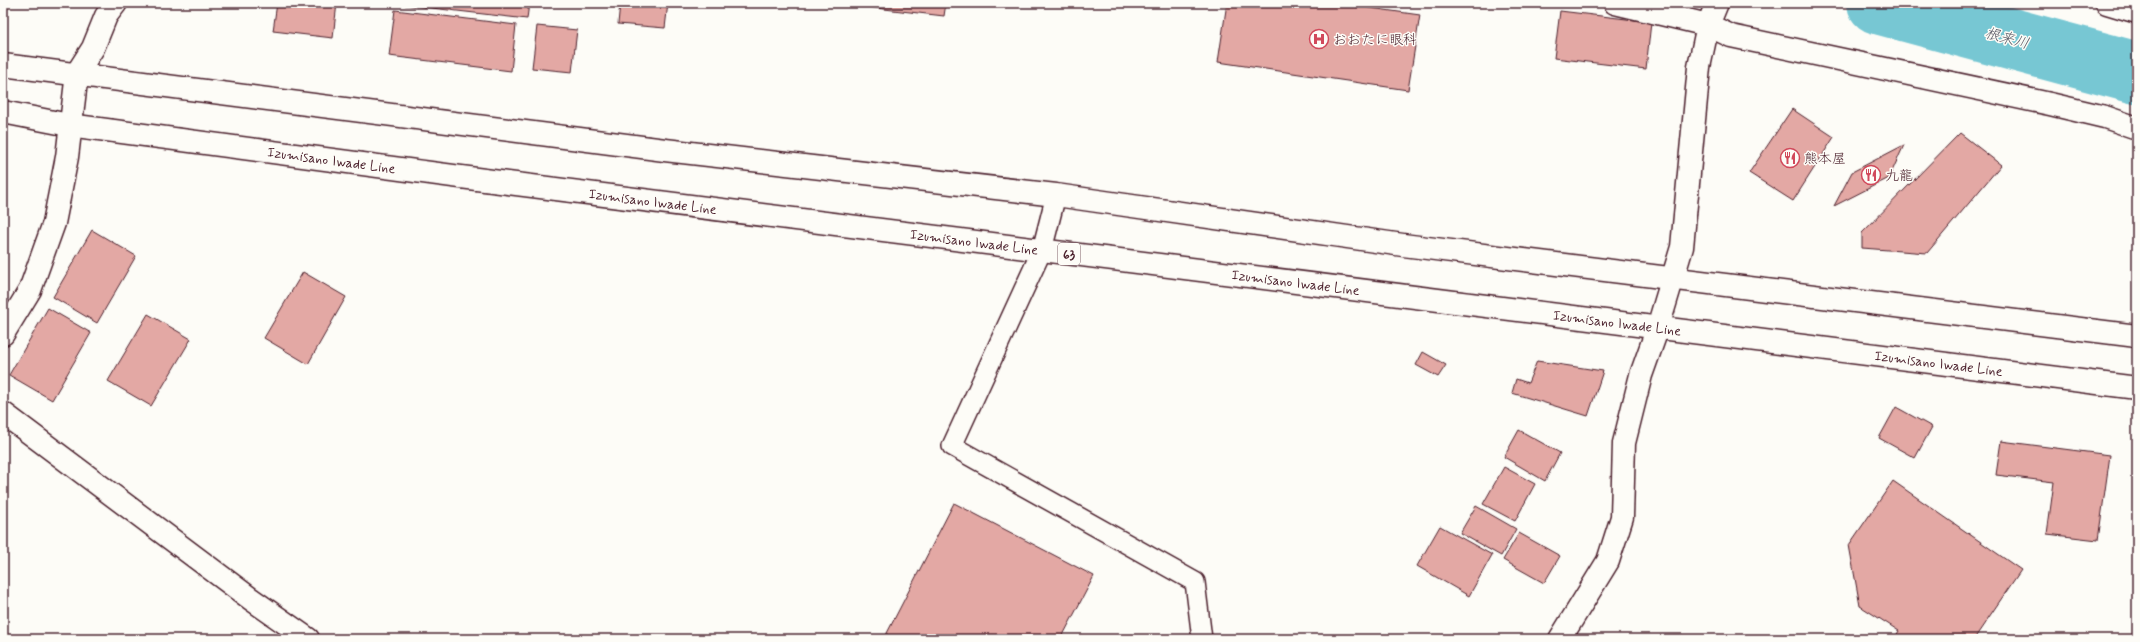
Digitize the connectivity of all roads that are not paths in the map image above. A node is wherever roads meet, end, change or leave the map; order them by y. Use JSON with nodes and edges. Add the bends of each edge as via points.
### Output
{"nodes":[{"id":1,"x":116,"y":3,"type":"edge"},
{"id":2,"x":1615,"y":3,"type":"edge"},
{"id":3,"x":1717,"y":3,"type":"edge"},
{"id":4,"x":2107,"y":3,"type":"edge"},
{"id":5,"x":2137,"y":12,"type":"edge"},
{"id":6,"x":1708,"y":25,"type":"junction"},
{"id":7,"x":3,"y":65,"type":"edge"},
{"id":8,"x":77,"y":73,"type":"junction"},
{"id":9,"x":3,"y":112,"type":"edge"},
{"id":10,"x":70,"y":125,"type":"junction"},
{"id":11,"x":2137,"y":128,"type":"edge"},
{"id":12,"x":1056,"y":196,"type":"junction"},
{"id":13,"x":1042,"y":250,"type":"junction"},
{"id":14,"x":1673,"y":279,"type":"junction"},
{"id":15,"x":1658,"y":328,"type":"junction"},
{"id":16,"x":3,"y":334,"type":"edge"},
{"id":17,"x":2137,"y":336,"type":"edge"},
{"id":18,"x":2137,"y":388,"type":"edge"},
{"id":19,"x":3,"y":413,"type":"edge"},
{"id":20,"x":308,"y":639,"type":"edge"},
{"id":21,"x":1202,"y":639,"type":"edge"},
{"id":22,"x":1560,"y":639,"type":"edge"}],
"edges":[{"from":1,"to":8,"type":"main road","via":[[106,16],[93,48]]},
{"from":2,"to":6,"type":"main road"},
{"from":3,"to":6,"type":"main road"},
{"from":4,"to":5,"type":"main road"},
{"from":6,"to":11,"type":"main road","via":[[1731,36],[2050,104],[2105,117]]},
{"from":6,"to":14,"type":"main road","via":[[1699,66],[1682,247]]},
{"from":7,"to":8,"type":"main road"},
{"from":8,"to":10,"type":"main road"},
{"from":8,"to":12,"type":"main road","via":[[142,84],[666,150]]},
{"from":9,"to":10,"type":"main road","name":"Izumisano Iwade Line","number":"63"},
{"from":10,"to":13,"type":"main road","name":"Izumisano Iwade Line","number":"63"},
{"from":10,"to":16,"type":"main road","via":[[67,157],[54,223],[30,290]]},
{"from":12,"to":13,"type":"lane"},
{"from":12,"to":14,"type":"main road","via":[[1403,245]]},
{"from":13,"to":15,"type":"main road","name":"Izumisano Iwade Line","number":"63"},
{"from":13,"to":21,"type":"lane","via":[[952,446],[1195,582]]},
{"from":14,"to":15,"type":"main road"},
{"from":14,"to":17,"type":"main road"},
{"from":15,"to":18,"type":"main road","name":"Izumisano Iwade Line","number":"63"},
{"from":15,"to":22,"type":"main road","via":[[1641,375],[1624,443],[1622,517],[1608,561]]},
{"from":19,"to":20,"type":"main road"}]}
